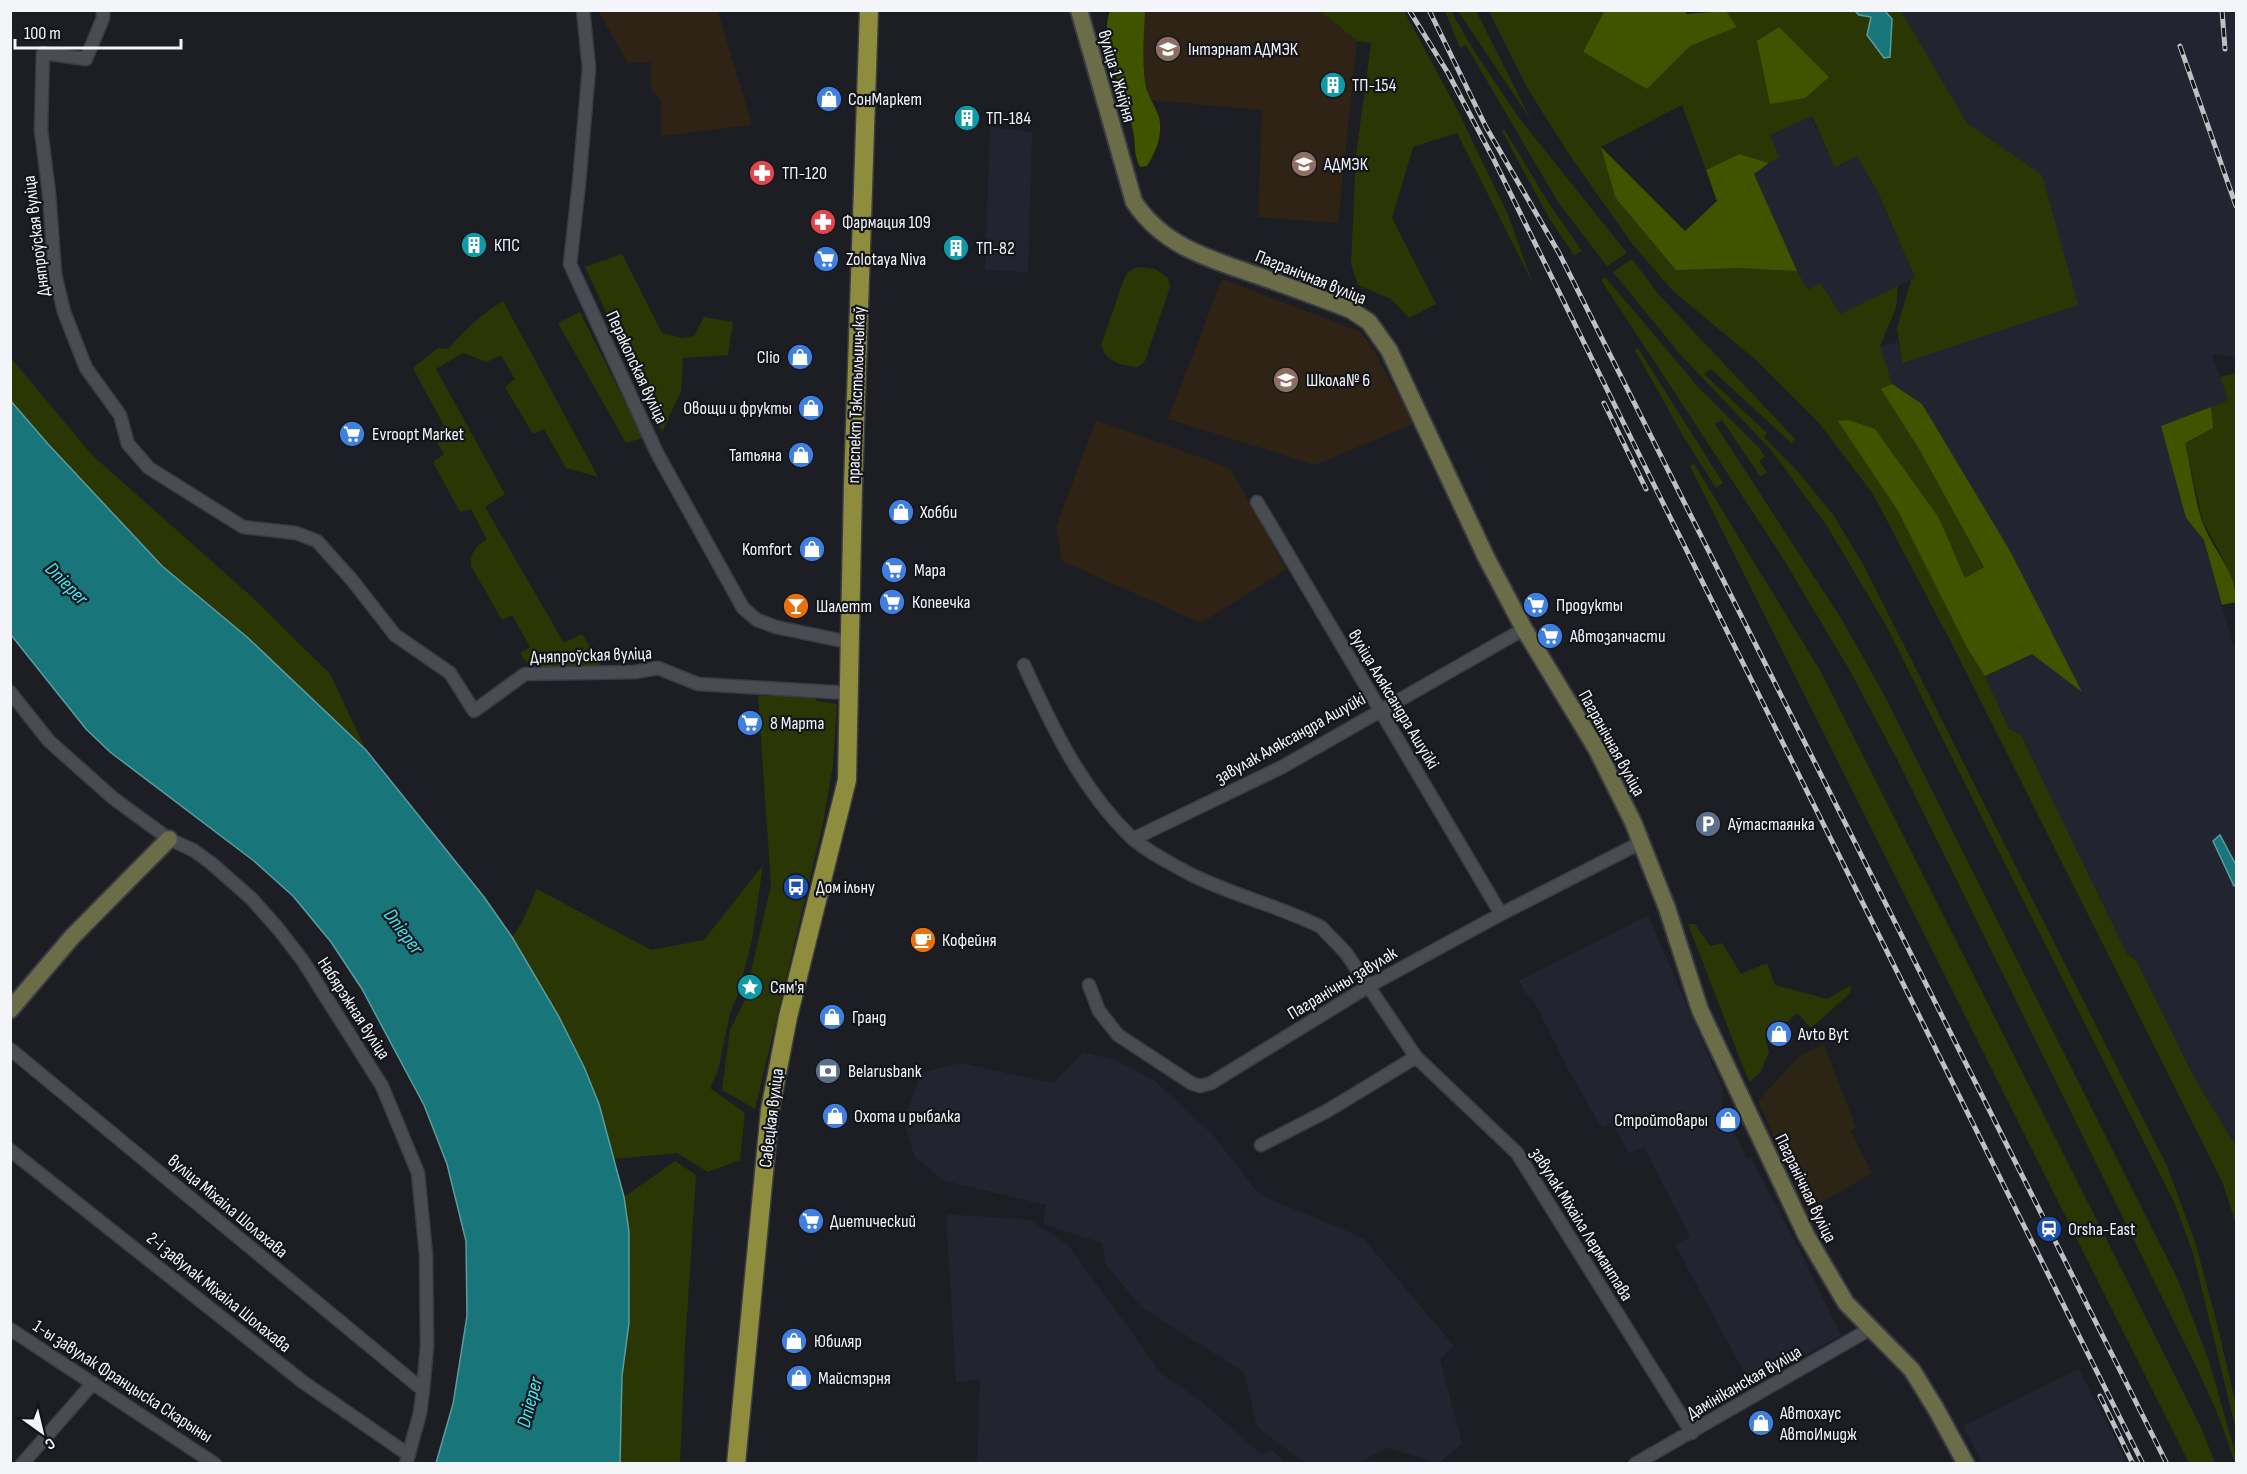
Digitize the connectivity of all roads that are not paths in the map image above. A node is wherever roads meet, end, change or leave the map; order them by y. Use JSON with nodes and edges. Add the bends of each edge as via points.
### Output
{"nodes":[{"id":1,"x":103,"y":10,"type":"edge"},
{"id":2,"x":583,"y":10,"type":"edge"},
{"id":3,"x":869,"y":10,"type":"edge"},
{"id":4,"x":1079,"y":10,"type":"edge"},
{"id":5,"x":1118,"y":151,"type":"joint"},
{"id":6,"x":1257,"y":502,"type":"dead end"},
{"id":7,"x":1524,"y":629,"type":"junction"},
{"id":8,"x":848,"y":642,"type":"junction"},
{"id":9,"x":1024,"y":665,"type":"dead end"},
{"id":10,"x":10,"y":693,"type":"edge"},
{"id":11,"x":848,"y":693,"type":"junction"},
{"id":12,"x":1380,"y":710,"type":"junction"},
{"id":13,"x":848,"y":780,"type":"joint"},
{"id":14,"x":169,"y":839,"type":"junction"},
{"id":15,"x":1133,"y":839,"type":"junction"},
{"id":16,"x":1642,"y":842,"type":"junction"},
{"id":17,"x":1501,"y":914,"type":"junction"},
{"id":18,"x":1089,"y":985,"type":"dead end"},
{"id":19,"x":1369,"y":986,"type":"junction"},
{"id":20,"x":10,"y":1010,"type":"edge"},
{"id":21,"x":10,"y":1049,"type":"edge"},
{"id":22,"x":1416,"y":1057,"type":"junction"},
{"id":23,"x":1261,"y":1145,"type":"dead end"},
{"id":24,"x":10,"y":1149,"type":"edge"},
{"id":25,"x":10,"y":1329,"type":"edge"},
{"id":26,"x":1870,"y":1329,"type":"junction"},
{"id":27,"x":93,"y":1383,"type":"junction"},
{"id":28,"x":423,"y":1390,"type":"junction"},
{"id":29,"x":1692,"y":1433,"type":"junction"},
{"id":30,"x":408,"y":1459,"type":"edge"},
{"id":31,"x":22,"y":1464,"type":"edge"},
{"id":32,"x":215,"y":1464,"type":"edge"},
{"id":33,"x":736,"y":1464,"type":"edge"},
{"id":34,"x":1635,"y":1464,"type":"edge"},
{"id":35,"x":1966,"y":1464,"type":"edge"}],
"edges":[{"from":1,"to":11,"type":"street","name":"Дняпроўская вуліца","via":[[104,18],[86,59],[44,53],[41,130],[52,255],[63,312],[86,368],[120,415],[128,444],[149,468],[243,527],[296,533],[317,541],[395,635],[450,673],[474,711],[525,674],[658,668],[698,684]]},
{"from":2,"to":8,"type":"street","name":"Перакопская вуліца","via":[[589,68],[570,264],[657,453],[743,608],[757,620],[776,627]]},
{"from":3,"to":8,"type":"main road","name":"праспект Тэкстыльшчыкаў"},
{"from":4,"to":5,"type":"main road","name":"вуліца 1 Жніўня"},
{"from":5,"to":7,"type":"main road","name":"Пагранічная вуліца","via":[[1134,202],[1161,233],[1207,258],[1351,310],[1378,331]]},
{"from":6,"to":12,"type":"street","name":"вуліца Аляксандра Ашуйкі"},
{"from":7,"to":12,"type":"street","name":"завулак Аляксандра Ашуйкі"},
{"from":7,"to":16,"type":"main road","name":"Пагранічная вуліца","via":[[1596,748]]},
{"from":8,"to":11,"type":"main road","name":"праспект Тэкстыльшчыкаў"},
{"from":9,"to":15,"type":"street","name":"завулак Міхаіла Лермантава","via":[[1052,727],[1081,774]]},
{"from":10,"to":14,"type":"street","name":"Набярэжная вуліца","via":[[49,741],[113,798]]},
{"from":11,"to":13,"type":"main road","name":"праспект Тэкстыльшчыкаў"},
{"from":12,"to":15,"type":"street","name":"завулак Аляксандра Ашуйкі","via":[[1282,767]]},
{"from":12,"to":17,"type":"street","name":"вуліца Аляксандра Ашуйкі"},
{"from":13,"to":33,"type":"main road","name":"Савецкая вуліца","via":[[788,1017],[770,1110]]},
{"from":14,"to":20,"type":"main road","via":[[72,937]]},
{"from":14,"to":28,"type":"street","name":"Набярэжная вуліца","via":[[211,863],[252,899],[280,931],[382,1086],[418,1173],[427,1285]]},
{"from":15,"to":19,"type":"street","name":"завулак Міхаіла Лермантава","via":[[1190,874],[1321,927]]},
{"from":16,"to":17,"type":"street","name":"Пагранічны завулак"},
{"from":16,"to":26,"type":"main road","name":"Пагранічная вуліца","via":[[1700,1010],[1738,1093],[1806,1235],[1840,1294]]},
{"from":17,"to":19,"type":"street","name":"Пагранічны завулак"},
{"from":18,"to":19,"type":"street","name":"Пагранічны завулак","via":[[1100,1011],[1118,1035],[1200,1086],[1211,1083]]},
{"from":19,"to":22,"type":"street","name":"завулак Міхаіла Лермантава"},
{"from":21,"to":28,"type":"street","name":"вуліца Міхаіла Шолахава"},
{"from":22,"to":23,"type":"street","via":[[1327,1111]]},
{"from":22,"to":29,"type":"street","name":"завулак Міхаіла Лермантава","via":[[1517,1153]]},
{"from":24,"to":30,"type":"street","name":"2-і завулак Міхаіла Шолахава","via":[[303,1382]]},
{"from":25,"to":27,"type":"street","name":"1-ы завулак Францыска Скарыны"},
{"from":26,"to":29,"type":"street","name":"Дамініканская вуліца"},
{"from":26,"to":35,"type":"main road","name":"Пагранічная вуліца","via":[[1912,1370]]},
{"from":27,"to":31,"type":"street"},
{"from":27,"to":32,"type":"street","name":"1-ы завулак Францыска Скарыны"},
{"from":28,"to":30,"type":"street","name":"Набярэжная вуліца"},
{"from":29,"to":34,"type":"street","name":"Дамініканская вуліца"}]}
